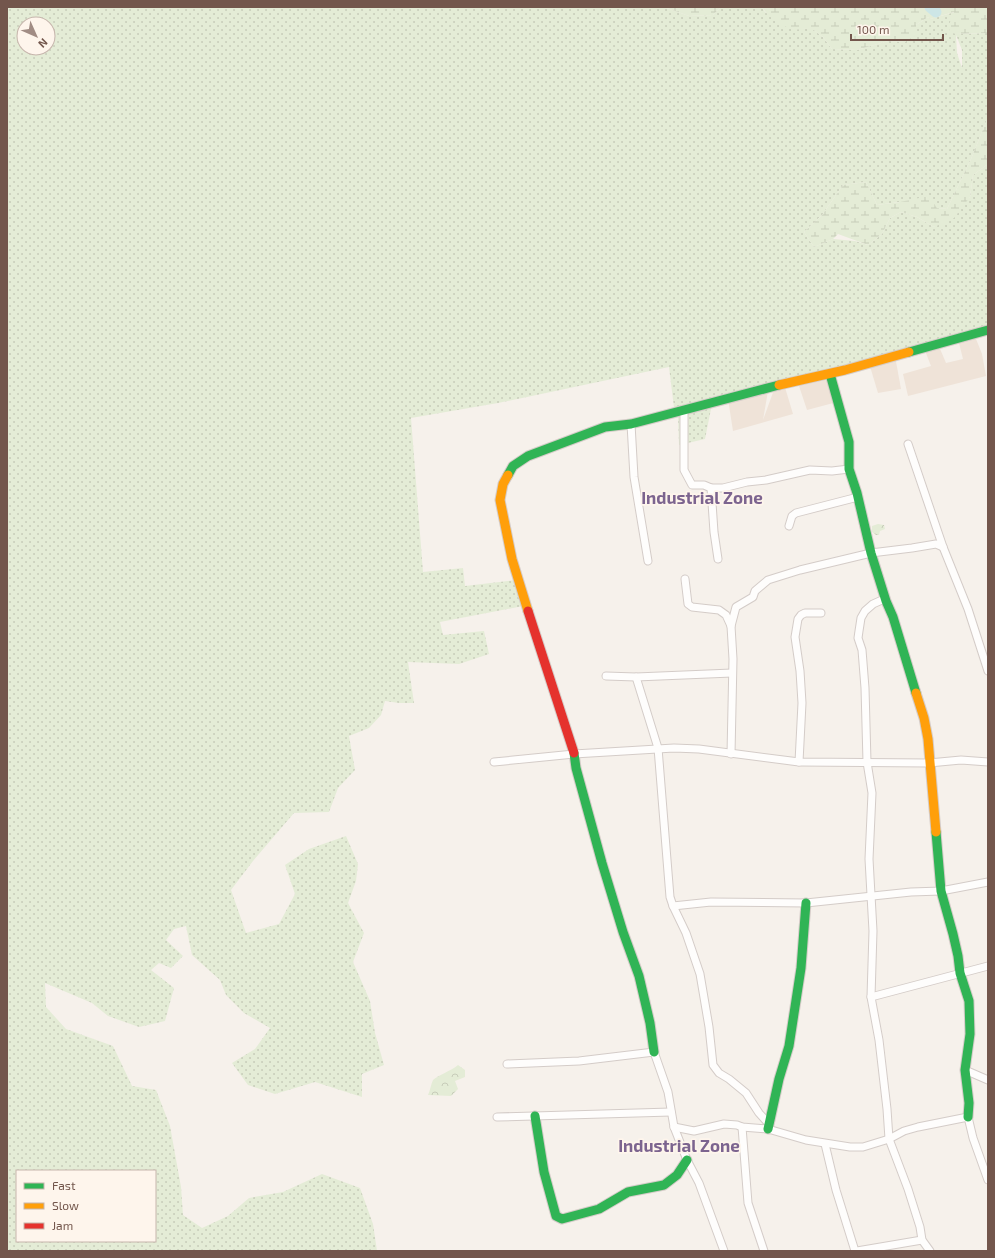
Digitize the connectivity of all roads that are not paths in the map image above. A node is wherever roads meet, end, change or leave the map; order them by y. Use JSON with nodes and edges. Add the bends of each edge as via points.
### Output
{"nodes":[{"id":1,"x":988,"y":330,"type":"edge"},
{"id":2,"x":830,"y":374,"type":"junction"},
{"id":3,"x":684,"y":410,"type":"junction"},
{"id":4,"x":631,"y":424,"type":"junction"},
{"id":5,"x":908,"y":444,"type":"dead end"},
{"id":6,"x":849,"y":469,"type":"junction"},
{"id":7,"x":711,"y":488,"type":"junction"},
{"id":8,"x":858,"y":497,"type":"junction"},
{"id":9,"x":789,"y":526,"type":"dead end"},
{"id":10,"x":943,"y":547,"type":"junction"},
{"id":11,"x":871,"y":553,"type":"junction"},
{"id":12,"x":718,"y":559,"type":"dead end"},
{"id":13,"x":648,"y":561,"type":"dead end"},
{"id":14,"x":685,"y":579,"type":"dead end"},
{"id":15,"x":886,"y":600,"type":"junction"},
{"id":16,"x":821,"y":613,"type":"dead end"},
{"id":17,"x":731,"y":626,"type":"junction"},
{"id":18,"x":988,"y":671,"type":"edge"},
{"id":19,"x":732,"y":673,"type":"junction"},
{"id":20,"x":606,"y":676,"type":"dead end"},
{"id":21,"x":636,"y":677,"type":"junction"},
{"id":22,"x":658,"y":748,"type":"junction"},
{"id":23,"x":574,"y":754,"type":"junction"},
{"id":24,"x":731,"y":754,"type":"junction"},
{"id":25,"x":494,"y":762,"type":"dead end"},
{"id":26,"x":799,"y":762,"type":"junction"},
{"id":27,"x":867,"y":762,"type":"junction"},
{"id":28,"x":988,"y":762,"type":"edge"},
{"id":29,"x":929,"y":763,"type":"junction"},
{"id":30,"x":988,"y":882,"type":"edge"},
{"id":31,"x":941,"y":891,"type":"junction"},
{"id":32,"x":871,"y":896,"type":"junction"},
{"id":33,"x":806,"y":903,"type":"junction"},
{"id":34,"x":673,"y":906,"type":"junction"},
{"id":35,"x":988,"y":966,"type":"edge"},
{"id":36,"x":960,"y":973,"type":"junction"},
{"id":37,"x":871,"y":997,"type":"junction"},
{"id":38,"x":654,"y":1052,"type":"junction"},
{"id":39,"x":507,"y":1064,"type":"dead end"},
{"id":40,"x":965,"y":1070,"type":"junction"},
{"id":41,"x":988,"y":1080,"type":"edge"},
{"id":42,"x":671,"y":1112,"type":"junction"},
{"id":43,"x":535,"y":1116,"type":"junction"},
{"id":44,"x":497,"y":1117,"type":"dead end"},
{"id":45,"x":968,"y":1117,"type":"junction"},
{"id":46,"x":769,"y":1126,"type":"junction"},
{"id":47,"x":674,"y":1127,"type":"junction"},
{"id":48,"x":742,"y":1127,"type":"junction"},
{"id":49,"x":889,"y":1139,"type":"junction"},
{"id":50,"x":825,"y":1144,"type":"junction"},
{"id":51,"x":687,"y":1160,"type":"junction"},
{"id":52,"x":988,"y":1180,"type":"edge"},
{"id":53,"x":922,"y":1240,"type":"junction"},
{"id":54,"x":724,"y":1251,"type":"edge"},
{"id":55,"x":764,"y":1251,"type":"edge"},
{"id":56,"x":856,"y":1251,"type":"edge"},
{"id":57,"x":930,"y":1251,"type":"edge"}],
"edges":[{"from":1,"to":2,"type":"street"},
{"from":2,"to":3,"type":"street"},
{"from":2,"to":6,"type":"street","via":[[850,448]]},
{"from":3,"to":4,"type":"street"},
{"from":3,"to":7,"type":"street","via":[[684,470],[692,485]]},
{"from":4,"to":13,"type":"street","via":[[634,477]]},
{"from":4,"to":23,"type":"street","via":[[605,426],[528,456],[513,466],[502,487],[500,500],[512,559]]},
{"from":5,"to":10,"type":"street"},
{"from":6,"to":7,"type":"street","via":[[810,470]]},
{"from":6,"to":8,"type":"street"},
{"from":7,"to":12,"type":"street"},
{"from":8,"to":9,"type":"street","via":[[796,513],[792,516]]},
{"from":8,"to":11,"type":"street"},
{"from":10,"to":11,"type":"street","via":[[936,544]]},
{"from":10,"to":18,"type":"street","via":[[968,609]]},
{"from":11,"to":15,"type":"street"},
{"from":11,"to":17,"type":"street","via":[[768,580],[755,591],[753,597],[736,607]]},
{"from":14,"to":17,"type":"street","via":[[689,606],[719,610],[726,615]]},
{"from":15,"to":27,"type":"street","via":[[865,611],[861,618],[858,638],[862,650],[866,688]]},
{"from":15,"to":29,"type":"street","via":[[924,718]]},
{"from":16,"to":26,"type":"street","via":[[801,615],[795,637],[802,703]]},
{"from":17,"to":19,"type":"street"},
{"from":19,"to":21,"type":"street"},
{"from":19,"to":24,"type":"street"},
{"from":20,"to":21,"type":"street"},
{"from":21,"to":22,"type":"street"},
{"from":22,"to":23,"type":"street"},
{"from":22,"to":24,"type":"street","via":[[699,749]]},
{"from":22,"to":34,"type":"street","via":[[662,814]]},
{"from":23,"to":25,"type":"street"},
{"from":23,"to":38,"type":"street","via":[[602,863],[623,932],[640,976]]},
{"from":24,"to":26,"type":"street"},
{"from":26,"to":27,"type":"street"},
{"from":27,"to":29,"type":"street"},
{"from":27,"to":32,"type":"street","via":[[872,793],[869,859]]},
{"from":28,"to":29,"type":"street","via":[[961,760]]},
{"from":29,"to":31,"type":"street"},
{"from":30,"to":31,"type":"street"},
{"from":31,"to":32,"type":"street"},
{"from":31,"to":36,"type":"street"},
{"from":32,"to":33,"type":"street"},
{"from":32,"to":37,"type":"street"},
{"from":33,"to":34,"type":"street","via":[[710,902]]},
{"from":33,"to":46,"type":"street","via":[[794,1017]]},
{"from":34,"to":46,"type":"street","via":[[686,933],[700,974],[713,1065],[719,1073],[746,1092]]},
{"from":35,"to":36,"type":"street"},
{"from":36,"to":37,"type":"street"},
{"from":36,"to":40,"type":"street","via":[[969,1001],[970,1034]]},
{"from":37,"to":49,"type":"street","via":[[879,1040]]},
{"from":38,"to":39,"type":"street","via":[[579,1061]]},
{"from":38,"to":42,"type":"street","via":[[671,1102]]},
{"from":40,"to":41,"type":"street"},
{"from":40,"to":45,"type":"street"},
{"from":42,"to":43,"type":"street"},
{"from":42,"to":47,"type":"street"},
{"from":43,"to":44,"type":"street"},
{"from":43,"to":51,"type":"street","via":[[544,1172],[556,1216],[562,1219],[602,1209],[630,1192],[667,1184],[675,1178]]},
{"from":45,"to":49,"type":"street","via":[[918,1127]]},
{"from":45,"to":52,"type":"street"},
{"from":46,"to":48,"type":"street"},
{"from":46,"to":50,"type":"street","via":[[806,1140]]},
{"from":47,"to":48,"type":"street","via":[[694,1131],[724,1124]]},
{"from":47,"to":51,"type":"street"},
{"from":48,"to":55,"type":"street","via":[[748,1203]]},
{"from":49,"to":50,"type":"street","via":[[863,1147]]},
{"from":49,"to":53,"type":"street","via":[[908,1189]]},
{"from":50,"to":56,"type":"street","via":[[838,1197]]},
{"from":51,"to":54,"type":"street","via":[[699,1183]]},
{"from":53,"to":56,"type":"street"},
{"from":53,"to":57,"type":"street"}]}
